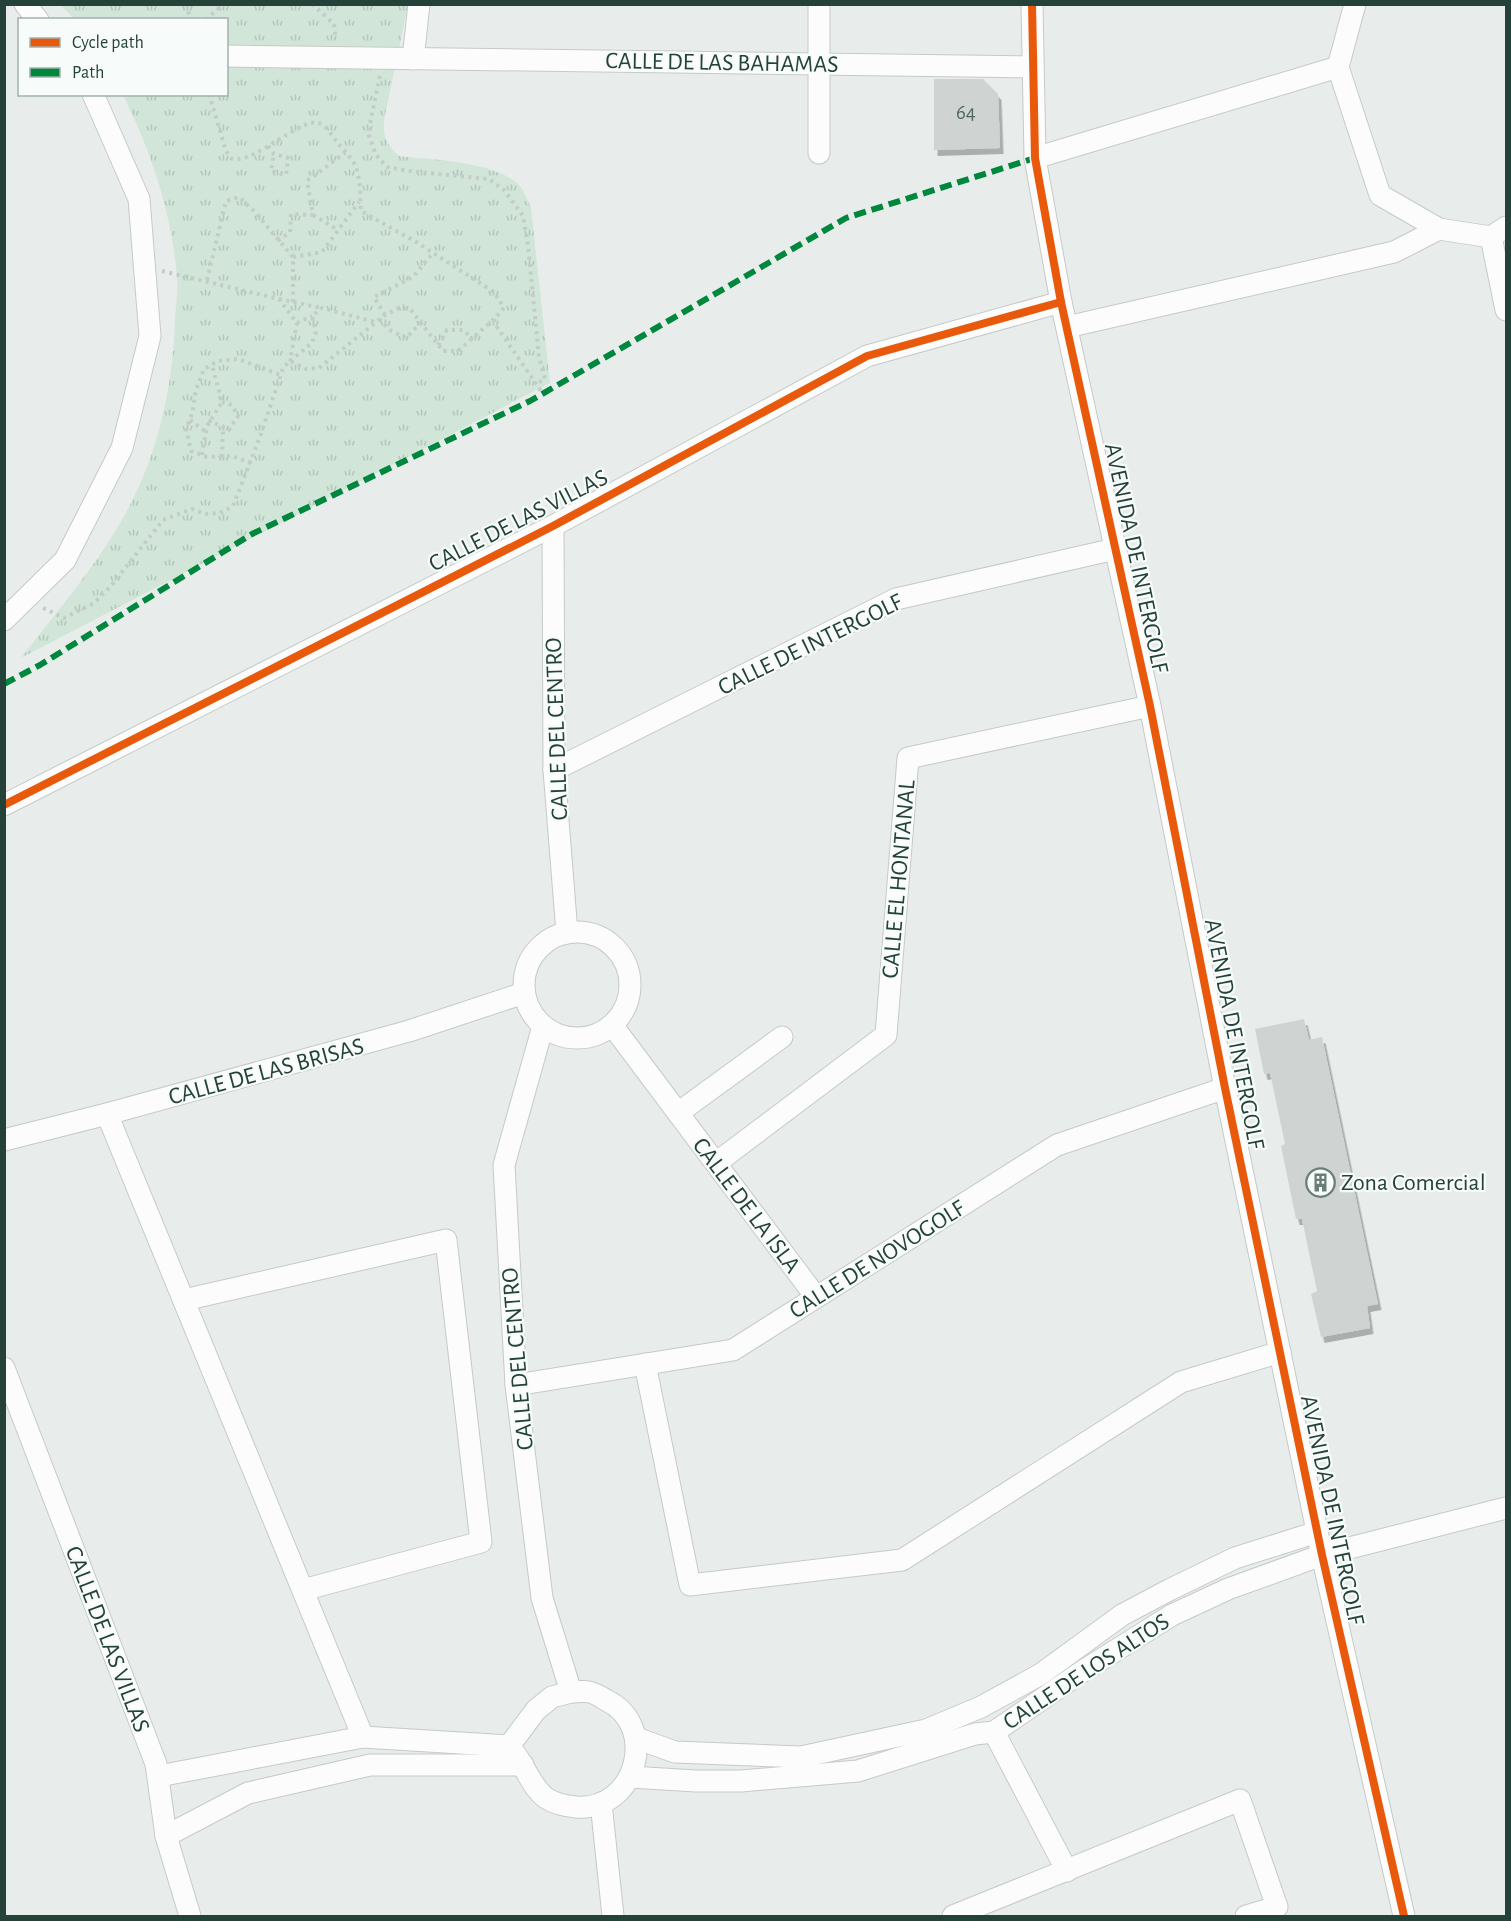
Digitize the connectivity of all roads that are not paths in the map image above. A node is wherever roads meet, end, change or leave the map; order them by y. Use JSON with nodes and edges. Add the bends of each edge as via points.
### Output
{"nodes":[{"id":1,"x":25,"y":4,"type":"edge"},
{"id":2,"x":419,"y":4,"type":"edge"},
{"id":3,"x":819,"y":4,"type":"edge"},
{"id":4,"x":1032,"y":4,"type":"edge"},
{"id":5,"x":1355,"y":4,"type":"edge"},
{"id":6,"x":36,"y":18,"type":"edge"},
{"id":7,"x":228,"y":56,"type":"edge"},
{"id":8,"x":413,"y":59,"type":"junction"},
{"id":9,"x":819,"y":63,"type":"junction"},
{"id":10,"x":1032,"y":67,"type":"junction"},
{"id":11,"x":1338,"y":67,"type":"junction"},
{"id":12,"x":94,"y":96,"type":"edge"},
{"id":13,"x":819,"y":153,"type":"dead end"},
{"id":14,"x":1035,"y":158,"type":"junction"},
{"id":15,"x":1439,"y":229,"type":"junction"},
{"id":16,"x":1499,"y":232,"type":"edge"},
{"id":17,"x":1061,"y":302,"type":"junction"},
{"id":18,"x":1506,"y":310,"type":"edge"},
{"id":19,"x":1067,"y":327,"type":"junction"},
{"id":20,"x":553,"y":526,"type":"junction"},
{"id":21,"x":1115,"y":549,"type":"junction"},
{"id":22,"x":4,"y":620,"type":"edge"},
{"id":23,"x":1150,"y":706,"type":"junction"},
{"id":24,"x":554,"y":770,"type":"junction"},
{"id":25,"x":4,"y":805,"type":"edge"},
{"id":26,"x":567,"y":933,"type":"junction"},
{"id":27,"x":524,"y":993,"type":"junction"},
{"id":28,"x":612,"y":1025,"type":"junction"},
{"id":29,"x":543,"y":1026,"type":"junction"},
{"id":30,"x":782,"y":1037,"type":"dead end"},
{"id":31,"x":1225,"y":1088,"type":"junction"},
{"id":32,"x":678,"y":1113,"type":"junction"},
{"id":33,"x":107,"y":1114,"type":"junction"},
{"id":34,"x":4,"y":1140,"type":"edge"},
{"id":35,"x":716,"y":1163,"type":"junction"},
{"id":36,"x":816,"y":1297,"type":"junction"},
{"id":37,"x":184,"y":1300,"type":"junction"},
{"id":38,"x":1280,"y":1352,"type":"junction"},
{"id":39,"x":645,"y":1364,"type":"junction"},
{"id":40,"x":4,"y":1368,"type":"edge"},
{"id":41,"x":516,"y":1385,"type":"junction"},
{"id":42,"x":1506,"y":1508,"type":"edge"},
{"id":43,"x":1317,"y":1532,"type":"junction"},
{"id":44,"x":1322,"y":1555,"type":"junction"},
{"id":45,"x":303,"y":1590,"type":"junction"},
{"id":46,"x":571,"y":1692,"type":"junction"},
{"id":47,"x":994,"y":1732,"type":"junction"},
{"id":48,"x":363,"y":1737,"type":"junction"},
{"id":49,"x":636,"y":1738,"type":"junction"},
{"id":50,"x":509,"y":1746,"type":"junction"},
{"id":51,"x":523,"y":1765,"type":"junction"},
{"id":52,"x":159,"y":1776,"type":"junction"},
{"id":53,"x":630,"y":1776,"type":"junction"},
{"id":54,"x":601,"y":1803,"type":"junction"},
{"id":55,"x":166,"y":1836,"type":"junction"},
{"id":56,"x":1067,"y":1871,"type":"junction"},
{"id":57,"x":190,"y":1917,"type":"edge"},
{"id":58,"x":614,"y":1917,"type":"edge"},
{"id":59,"x":953,"y":1917,"type":"edge"},
{"id":60,"x":1246,"y":1917,"type":"edge"},
{"id":61,"x":1404,"y":1917,"type":"edge"}],
"edges":[{"from":1,"to":6,"type":"street"},
{"from":2,"to":8,"type":"street"},
{"from":3,"to":9,"type":"street"},
{"from":4,"to":10,"type":"street","name":"AVENIDA DE INTERGOLF"},
{"from":5,"to":11,"type":"street"},
{"from":7,"to":8,"type":"street","name":"CALLE DE LAS BAHAMAS"},
{"from":8,"to":9,"type":"street","name":"CALLE DE LAS BAHAMAS"},
{"from":9,"to":10,"type":"street","name":"CALLE DE LAS BAHAMAS"},
{"from":9,"to":13,"type":"street"},
{"from":10,"to":14,"type":"street","name":"AVENIDA DE INTERGOLF"},
{"from":11,"to":14,"type":"street"},
{"from":11,"to":15,"type":"street","via":[[1380,195]]},
{"from":12,"to":22,"type":"street","via":[[139,199],[150,336],[122,448],[65,560]]},
{"from":14,"to":17,"type":"street","name":"AVENIDA DE INTERGOLF"},
{"from":15,"to":16,"type":"street"},
{"from":15,"to":19,"type":"street","via":[[1394,252]]},
{"from":16,"to":18,"type":"street"},
{"from":17,"to":19,"type":"street","name":"AVENIDA DE INTERGOLF"},
{"from":17,"to":20,"type":"street","name":"CALLE DE LAS VILLAS","via":[[867,356]]},
{"from":19,"to":21,"type":"street","name":"AVENIDA DE INTERGOLF"},
{"from":20,"to":24,"type":"street","name":"CALLE DEL CENTRO"},
{"from":20,"to":25,"type":"street","name":"CALLE DE LAS VILLAS"},
{"from":21,"to":23,"type":"street","name":"AVENIDA DE INTERGOLF"},
{"from":21,"to":24,"type":"street","name":"CALLE DE INTERGOLF","via":[[896,599]]},
{"from":23,"to":31,"type":"street","name":"AVENIDA DE INTERGOLF"},
{"from":23,"to":35,"type":"street","name":"CALLE EL HONTANAL","via":[[908,758],[886,1035]]},
{"from":24,"to":26,"type":"street","name":"CALLE DEL CENTRO"},
{"from":26,"to":27,"type":"street","via":[[543,944],[531,958]]},
{"from":26,"to":28,"type":"street","via":[[603,939],[620,954],[628,970],[630,989],[625,1007]]},
{"from":27,"to":29,"type":"street","via":[[530,1011]]},
{"from":27,"to":33,"type":"street","name":"CALLE DE LAS BRISAS","via":[[409,1031]]},
{"from":28,"to":29,"type":"street","via":[[596,1035],[578,1038]]},
{"from":28,"to":32,"type":"street","name":"CALLE DE LA ISLA"},
{"from":29,"to":41,"type":"street","name":"CALLE DEL CENTRO","via":[[504,1165]]},
{"from":30,"to":32,"type":"street","name":"CALLE DE LA ISLA"},
{"from":31,"to":36,"type":"street","name":"CALLE DE NOVOGOLF","via":[[1057,1145]]},
{"from":31,"to":38,"type":"street","name":"AVENIDA DE INTERGOLF"},
{"from":32,"to":35,"type":"street","name":"CALLE DE LA ISLA"},
{"from":33,"to":34,"type":"street","name":"CALLE DE LAS BRISAS"},
{"from":33,"to":37,"type":"street"},
{"from":35,"to":36,"type":"street","name":"CALLE DE LA ISLA"},
{"from":36,"to":39,"type":"street","name":"CALLE DE NOVOGOLF","via":[[733,1350]]},
{"from":37,"to":45,"type":"street"},
{"from":37,"to":45,"type":"street","via":[[446,1240],[481,1542]]},
{"from":38,"to":39,"type":"street","via":[[1181,1382],[902,1560],[690,1585]]},
{"from":38,"to":43,"type":"street","name":"AVENIDA DE INTERGOLF"},
{"from":39,"to":41,"type":"street","name":"CALLE DE NOVOGOLF"},
{"from":40,"to":52,"type":"street","name":"CALLE DE LAS VILLAS"},
{"from":41,"to":46,"type":"street","name":"CALLE DEL CENTRO","via":[[542,1598]]},
{"from":42,"to":44,"type":"street","name":"CALLE DE LOS ALTOS"},
{"from":43,"to":44,"type":"street","name":"AVENIDA DE INTERGOLF"},
{"from":43,"to":49,"type":"street","name":"CALLE DE LOS ALTOS","via":[[1235,1558],[1169,1590],[1122,1616],[1041,1674],[981,1707],[926,1730],[801,1757],[675,1752]]},
{"from":44,"to":47,"type":"street","name":"CALLE DE LOS ALTOS","via":[[1228,1589],[1172,1615]]},
{"from":44,"to":61,"type":"street","name":"AVENIDA DE INTERGOLF"},
{"from":45,"to":48,"type":"street"},
{"from":46,"to":49,"type":"street","via":[[591,1692],[615,1704],[628,1719]]},
{"from":46,"to":50,"type":"street","via":[[552,1697],[536,1710]]},
{"from":47,"to":53,"type":"street","name":"CALLE DE LOS ALTOS","via":[[975,1734],[858,1771],[741,1781]]},
{"from":47,"to":56,"type":"street"},
{"from":48,"to":50,"type":"street"},
{"from":48,"to":52,"type":"street"},
{"from":49,"to":53,"type":"street","via":[[636,1758]]},
{"from":50,"to":51,"type":"street"},
{"from":51,"to":54,"type":"street","via":[[531,1783],[546,1798],[564,1806],[584,1808]]},
{"from":51,"to":55,"type":"street","via":[[370,1765],[248,1792]]},
{"from":52,"to":55,"type":"street","name":"CALLE DE LAS VILLAS"},
{"from":53,"to":54,"type":"street","via":[[618,1792]]},
{"from":54,"to":58,"type":"street"},
{"from":55,"to":57,"type":"street","name":"CALLE DE LAS VILLAS"},
{"from":56,"to":59,"type":"street"},
{"from":56,"to":60,"type":"street","via":[[1240,1800],[1277,1907]]}]}
